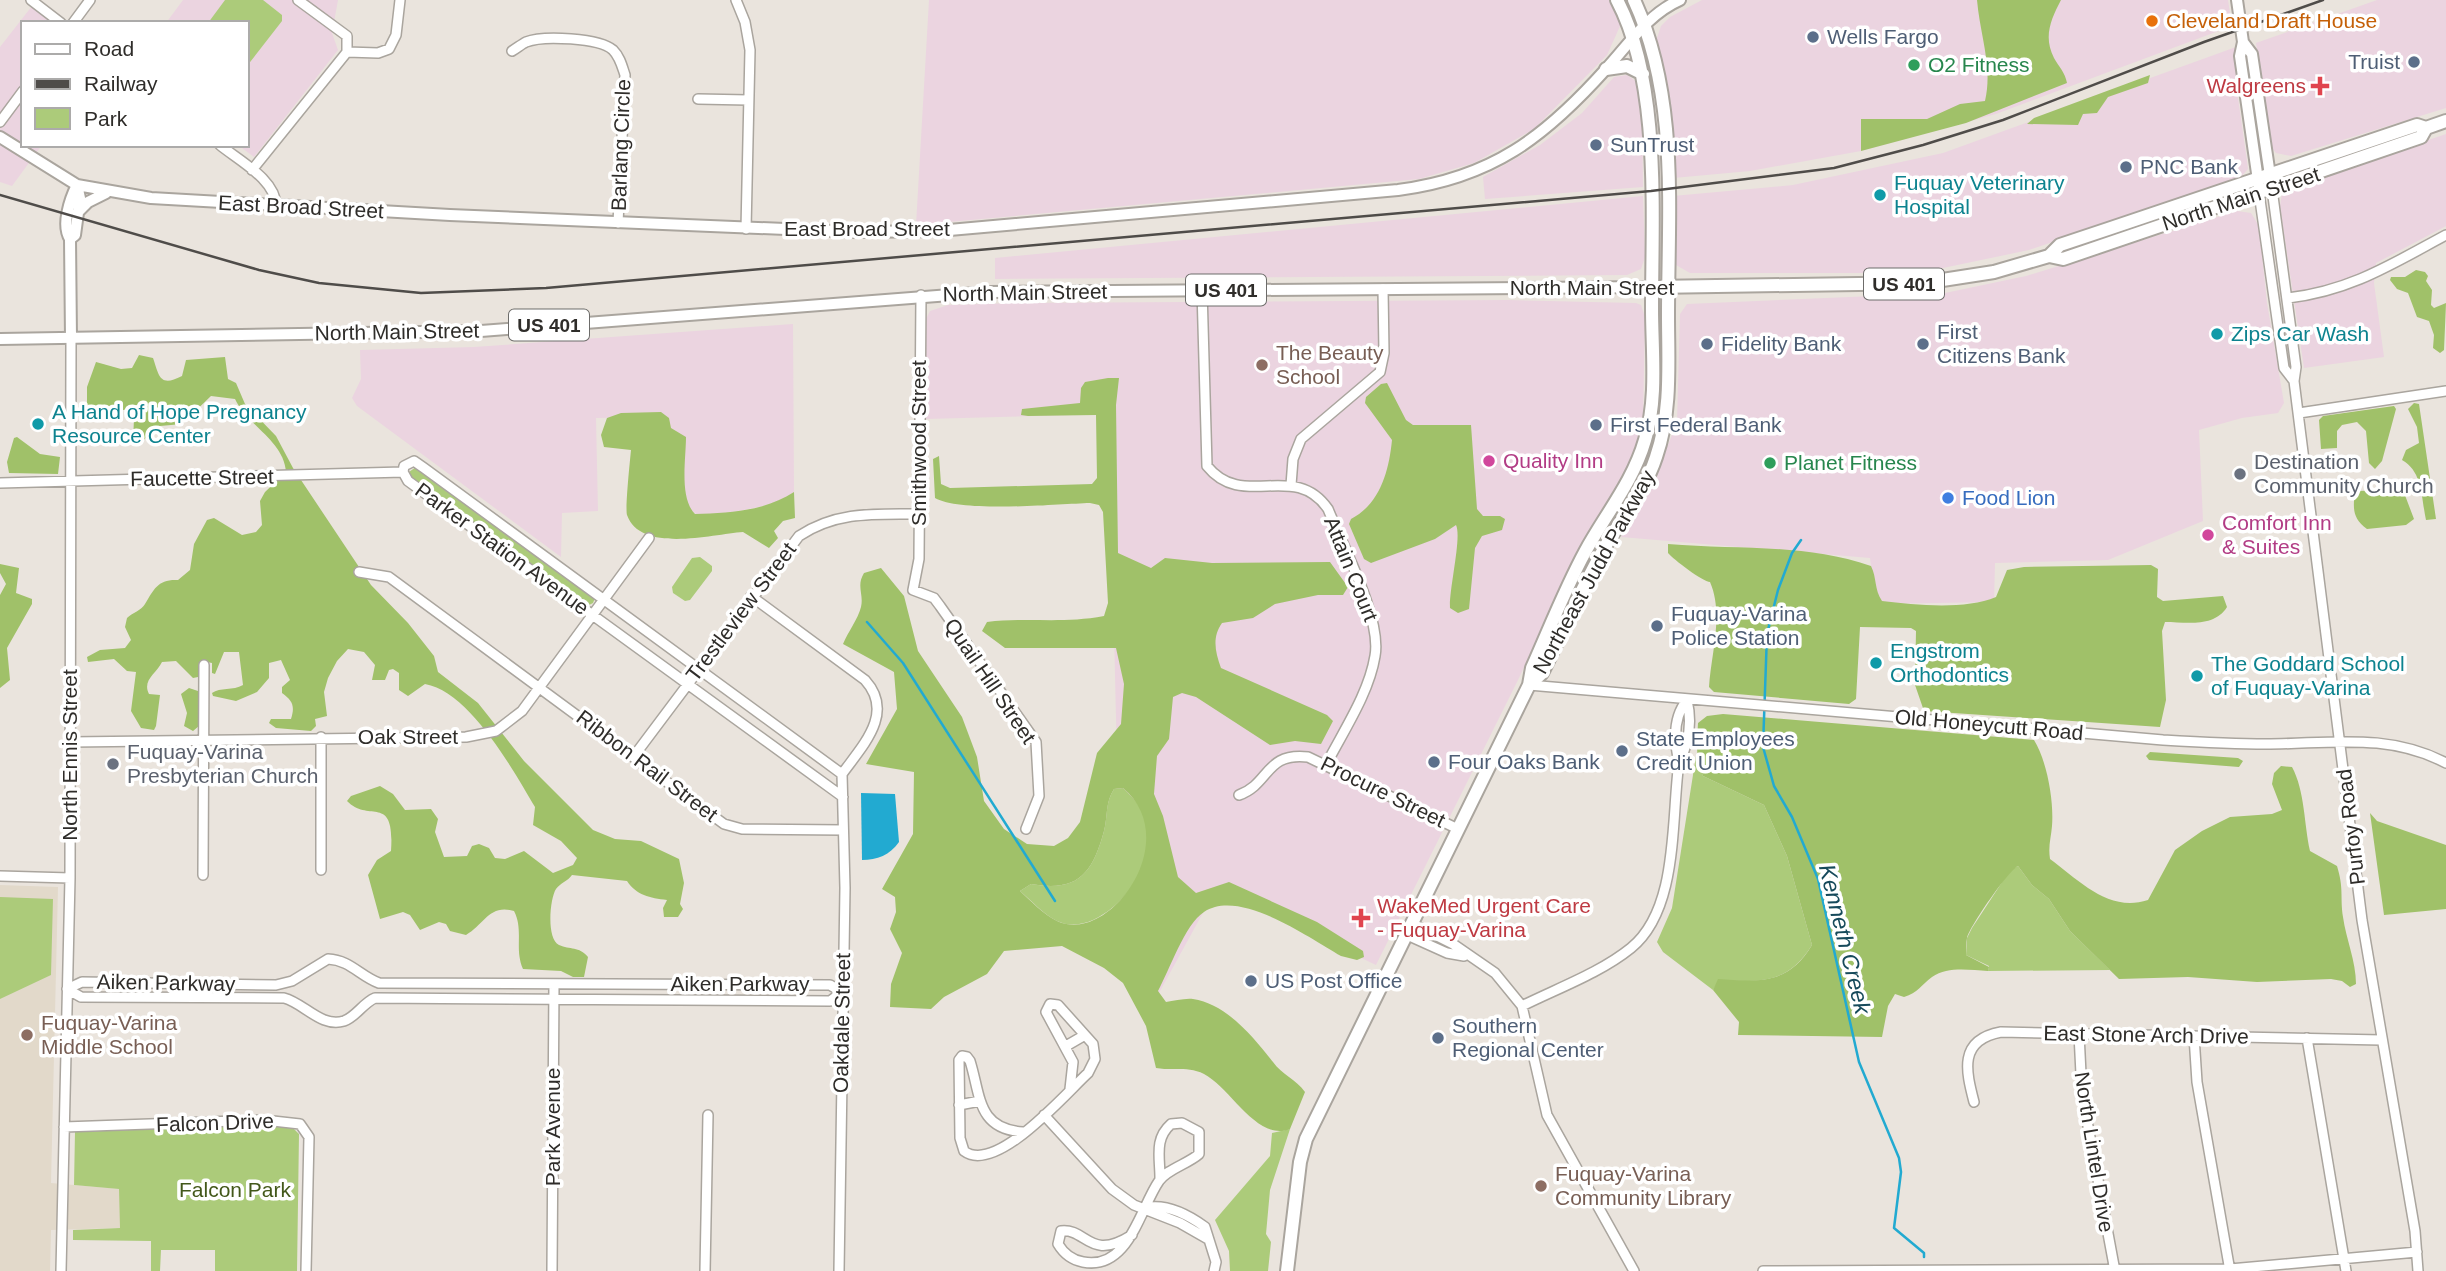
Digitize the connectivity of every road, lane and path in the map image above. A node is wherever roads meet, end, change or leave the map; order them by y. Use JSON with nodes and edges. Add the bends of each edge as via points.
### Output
{"nodes":[{"id":1,"x":31,"y":0,"type":"edge"},
{"id":2,"x":90,"y":0,"type":"edge"},
{"id":3,"x":298,"y":0,"type":"edge"},
{"id":4,"x":400,"y":0,"type":"edge"},
{"id":5,"x":736,"y":0,"type":"edge"},
{"id":6,"x":1617,"y":0,"type":"edge"},
{"id":7,"x":1634,"y":0,"type":"edge"},
{"id":8,"x":1680,"y":0,"type":"edge"},
{"id":9,"x":2237,"y":0,"type":"edge"},
{"id":10,"x":58,"y":21,"type":"edge"},
{"id":11,"x":74,"y":21,"type":"edge"},
{"id":12,"x":1644,"y":25,"type":"junction"},
{"id":13,"x":1634,"y":37,"type":"junction"},
{"id":14,"x":512,"y":51,"type":"dead end"},
{"id":15,"x":347,"y":52,"type":"junction"},
{"id":16,"x":1606,"y":69,"type":"junction"},
{"id":17,"x":1643,"y":74,"type":"junction"},
{"id":18,"x":21,"y":94,"type":"edge"},
{"id":19,"x":698,"y":99,"type":"dead end"},
{"id":20,"x":748,"y":100,"type":"junction"},
{"id":21,"x":2446,"y":121,"type":"edge"},
{"id":22,"x":0,"y":122,"type":"edge"},
{"id":23,"x":2426,"y":128,"type":"junction"},
{"id":24,"x":0,"y":137,"type":"edge"},
{"id":25,"x":223,"y":147,"type":"edge"},
{"id":26,"x":252,"y":170,"type":"junction"},
{"id":27,"x":2264,"y":176,"type":"junction"},
{"id":28,"x":77,"y":186,"type":"junction"},
{"id":29,"x":2266,"y":191,"type":"junction"},
{"id":30,"x":108,"y":192,"type":"junction"},
{"id":31,"x":276,"y":206,"type":"junction"},
{"id":32,"x":78,"y":213,"type":"junction"},
{"id":33,"x":618,"y":223,"type":"junction"},
{"id":34,"x":746,"y":229,"type":"junction"},
{"id":35,"x":2446,"y":235,"type":"edge"},
{"id":36,"x":70,"y":239,"type":"junction"},
{"id":37,"x":2049,"y":257,"type":"junction"},
{"id":38,"x":1668,"y":287,"type":"junction"},
{"id":39,"x":1653,"y":288,"type":"junction"},
{"id":40,"x":1383,"y":289,"type":"junction"},
{"id":41,"x":1202,"y":290,"type":"junction"},
{"id":42,"x":921,"y":295,"type":"junction"},
{"id":43,"x":2287,"y":298,"type":"junction"},
{"id":44,"x":71,"y":338,"type":"junction"},
{"id":45,"x":0,"y":339,"type":"edge"},
{"id":46,"x":2294,"y":381,"type":"junction"},
{"id":47,"x":2446,"y":391,"type":"edge"},
{"id":48,"x":2299,"y":414,"type":"junction"},
{"id":49,"x":1636,"y":468,"type":"junction"},
{"id":50,"x":403,"y":472,"type":"junction"},
{"id":51,"x":71,"y":481,"type":"junction"},
{"id":52,"x":0,"y":482,"type":"edge"},
{"id":53,"x":1291,"y":485,"type":"junction"},
{"id":54,"x":1633,"y":504,"type":"junction"},
{"id":55,"x":919,"y":514,"type":"junction"},
{"id":56,"x":649,"y":538,"type":"dead end"},
{"id":57,"x":359,"y":572,"type":"dead end"},
{"id":58,"x":914,"y":590,"type":"joint"},
{"id":59,"x":751,"y":596,"type":"junction"},
{"id":60,"x":605,"y":600,"type":"junction"},
{"id":61,"x":593,"y":616,"type":"junction"},
{"id":62,"x":204,"y":665,"type":"dead end"},
{"id":63,"x":698,"y":668,"type":"junction"},
{"id":64,"x":687,"y":684,"type":"junction"},
{"id":65,"x":1529,"y":685,"type":"junction"},
{"id":66,"x":540,"y":687,"type":"junction"},
{"id":67,"x":1687,"y":700,"type":"junction"},
{"id":68,"x":321,"y":737,"type":"junction"},
{"id":69,"x":204,"y":740,"type":"junction"},
{"id":70,"x":2340,"y":740,"type":"junction"},
{"id":71,"x":71,"y":742,"type":"junction"},
{"id":72,"x":634,"y":757,"type":"junction"},
{"id":73,"x":1327,"y":763,"type":"junction"},
{"id":74,"x":2446,"y":763,"type":"edge"},
{"id":75,"x":842,"y":774,"type":"junction"},
{"id":76,"x":1239,"y":795,"type":"dead end"},
{"id":77,"x":843,"y":797,"type":"junction"},
{"id":78,"x":1026,"y":829,"type":"dead end"},
{"id":79,"x":1458,"y":829,"type":"junction"},
{"id":80,"x":844,"y":830,"type":"junction"},
{"id":81,"x":321,"y":870,"type":"dead end"},
{"id":82,"x":203,"y":875,"type":"dead end"},
{"id":83,"x":0,"y":876,"type":"edge"},
{"id":84,"x":70,"y":878,"type":"junction"},
{"id":85,"x":1410,"y":930,"type":"junction"},
{"id":86,"x":282,"y":983,"type":"junction"},
{"id":87,"x":379,"y":983,"type":"junction"},
{"id":88,"x":554,"y":984,"type":"junction"},
{"id":89,"x":68,"y":989,"type":"junction"},
{"id":90,"x":842,"y":992,"type":"junction"},
{"id":91,"x":282,"y":998,"type":"junction"},
{"id":92,"x":379,"y":998,"type":"junction"},
{"id":93,"x":554,"y":1000,"type":"junction"},
{"id":94,"x":1522,"y":1006,"type":"junction"},
{"id":95,"x":2079,"y":1034,"type":"junction"},
{"id":96,"x":1086,"y":1035,"type":"junction"},
{"id":97,"x":2194,"y":1036,"type":"junction"},
{"id":98,"x":2307,"y":1038,"type":"junction"},
{"id":99,"x":2381,"y":1040,"type":"junction"},
{"id":100,"x":1066,"y":1046,"type":"junction"},
{"id":101,"x":1070,"y":1089,"type":"junction"},
{"id":102,"x":980,"y":1101,"type":"junction"},
{"id":103,"x":1974,"y":1102,"type":"dead end"},
{"id":104,"x":959,"y":1105,"type":"junction"},
{"id":105,"x":708,"y":1115,"type":"dead end"},
{"id":106,"x":1044,"y":1115,"type":"junction"},
{"id":107,"x":64,"y":1127,"type":"junction"},
{"id":108,"x":1023,"y":1132,"type":"junction"},
{"id":109,"x":1160,"y":1178,"type":"junction"},
{"id":110,"x":1145,"y":1208,"type":"junction"},
{"id":111,"x":1132,"y":1235,"type":"junction"},
{"id":112,"x":2417,"y":1252,"type":"junction"},
{"id":113,"x":2345,"y":1258,"type":"junction"},
{"id":114,"x":2115,"y":1270,"type":"edge"},
{"id":115,"x":2230,"y":1270,"type":"edge"},
{"id":116,"x":61,"y":1271,"type":"edge"},
{"id":117,"x":306,"y":1271,"type":"edge"},
{"id":118,"x":552,"y":1271,"type":"edge"},
{"id":119,"x":705,"y":1271,"type":"edge"},
{"id":120,"x":839,"y":1271,"type":"edge"},
{"id":121,"x":1214,"y":1271,"type":"edge"},
{"id":122,"x":1287,"y":1271,"type":"edge"},
{"id":123,"x":1634,"y":1271,"type":"edge"},
{"id":124,"x":1763,"y":1271,"type":"edge"},
{"id":125,"x":2346,"y":1271,"type":"edge"},
{"id":126,"x":2418,"y":1271,"type":"edge"}],
"edges":[{"from":1,"to":10,"type":"street"},
{"from":2,"to":11,"type":"street"},
{"from":3,"to":15,"type":"street","via":[[346,36]]},
{"from":4,"to":15,"type":"street","via":[[396,35],[389,49]]},
{"from":5,"to":20,"type":"street","via":[[749,37]]},
{"from":6,"to":13,"type":"highway","name":"Northeast Judd Parkway"},
{"from":7,"to":12,"type":"highway","name":"Northeast Judd Parkway"},
{"from":8,"to":12,"type":"main road","name":"East Broad Street","via":[[1657,11]]},
{"from":9,"to":27,"type":"main road","via":[[2243,43],[2252,54]]},
{"from":12,"to":13,"type":"main road","name":"East Broad Street"},
{"from":12,"to":38,"type":"highway","name":"Northeast Judd Parkway","via":[[1664,110]]},
{"from":13,"to":16,"type":"main road","name":"East Broad Street"},
{"from":13,"to":17,"type":"highway","name":"Northeast Judd Parkway"},
{"from":14,"to":33,"type":"street","name":"Barlang Circle","via":[[544,38],[598,42],[620,59],[625,75]]},
{"from":15,"to":26,"type":"street"},
{"from":16,"to":17,"type":"highway","via":[[1627,66]]},
{"from":16,"to":34,"type":"main road","name":"East Broad Street","via":[[1535,138],[1467,175],[1424,187],[938,231]]},
{"from":17,"to":39,"type":"highway","name":"Northeast Judd Parkway"},
{"from":18,"to":22,"type":"street"},
{"from":19,"to":20,"type":"street"},
{"from":20,"to":34,"type":"street"},
{"from":21,"to":23,"type":"highway","name":"North Main Street","number":"US 401"},
{"from":23,"to":27,"type":"highway","name":"North Main Street","number":"US 401","via":[[2417,125]]},
{"from":23,"to":29,"type":"highway","name":"North Main Street","number":"US 401","via":[[2421,137]]},
{"from":24,"to":28,"type":"main road","name":"East Broad Street"},
{"from":25,"to":26,"type":"street"},
{"from":26,"to":31,"type":"street","via":[[270,187]]},
{"from":27,"to":29,"type":"main road"},
{"from":27,"to":37,"type":"highway","name":"North Main Street","number":"US 401","via":[[2060,246]]},
{"from":28,"to":30,"type":"main road","name":"East Broad Street"},
{"from":28,"to":32,"type":"main road","name":"North Ennis Street"},
{"from":28,"to":36,"type":"main road","name":"North Ennis Street","via":[[69,205]]},
{"from":29,"to":37,"type":"highway","name":"North Main Street","number":"US 401","via":[[2063,259]]},
{"from":29,"to":43,"type":"street","name":"Purfoy Road"},
{"from":29,"to":46,"type":"street","name":"Purfoy Road","via":[[2284,368]]},
{"from":30,"to":31,"type":"main road","name":"East Broad Street"},
{"from":30,"to":32,"type":"main road"},
{"from":31,"to":33,"type":"main road","name":"East Broad Street"},
{"from":32,"to":36,"type":"main road","name":"North Ennis Street","via":[[75,235]]},
{"from":33,"to":34,"type":"main road","name":"East Broad Street"},
{"from":35,"to":43,"type":"street","via":[[2355,283]]},
{"from":36,"to":44,"type":"main road","name":"North Ennis Street"},
{"from":37,"to":38,"type":"highway","name":"North Main Street","number":"US 401","via":[[1994,272],[1923,283]]},
{"from":38,"to":39,"type":"highway","name":"North Main Street","number":"US 401"},
{"from":38,"to":54,"type":"highway","name":"Northeast Judd Parkway","via":[[1664,429],[1650,473]]},
{"from":39,"to":40,"type":"main road","name":"North Main Street","number":"US 401"},
{"from":39,"to":49,"type":"highway","name":"Northeast Judd Parkway","via":[[1652,406]]},
{"from":40,"to":41,"type":"main road","name":"North Main Street","number":"US 401"},
{"from":40,"to":53,"type":"street","via":[[1380,372],[1301,439],[1293,459]]},
{"from":41,"to":42,"type":"main road","name":"North Main Street","number":"US 401"},
{"from":41,"to":53,"type":"street","via":[[1207,466],[1218,480],[1232,486]]},
{"from":42,"to":44,"type":"main road","name":"North Main Street","number":"US 401","via":[[481,331]]},
{"from":42,"to":55,"type":"street","name":"Smithwood Street"},
{"from":43,"to":46,"type":"street","name":"Purfoy Road"},
{"from":44,"to":45,"type":"main road","name":"North Main Street","number":"US 401"},
{"from":44,"to":51,"type":"street","name":"North Ennis Street"},
{"from":46,"to":48,"type":"street","name":"Purfoy Road"},
{"from":47,"to":48,"type":"street"},
{"from":48,"to":70,"type":"street","name":"Purfoy Road"},
{"from":49,"to":54,"type":"highway","via":[[1640,478]]},
{"from":49,"to":65,"type":"highway","name":"Northeast Judd Parkway","via":[[1584,554],[1532,668]]},
{"from":50,"to":51,"type":"street","name":"Faucette Street"},
{"from":50,"to":60,"type":"street","name":"Parker Station Avenue","via":[[404,466],[414,461]]},
{"from":50,"to":61,"type":"street","name":"Parker Station Avenue","via":[[408,481]]},
{"from":51,"to":52,"type":"street","name":"Faucette Street"},
{"from":51,"to":71,"type":"street","name":"North Ennis Street"},
{"from":53,"to":73,"type":"street","name":"Attain Court","via":[[1308,489],[1328,509],[1376,632],[1369,679]]},
{"from":54,"to":65,"type":"highway","name":"Northeast Judd Parkway","via":[[1598,559],[1542,673]]},
{"from":55,"to":58,"type":"street","name":"Smithwood Street"},
{"from":55,"to":59,"type":"street","name":"Trestleview Street","via":[[846,515],[819,523],[787,547]]},
{"from":56,"to":60,"type":"street","name":"Oak Street"},
{"from":57,"to":66,"type":"street","name":"Ribbon Rail Street","via":[[389,577]]},
{"from":58,"to":78,"type":"street","name":"Quail Hill Street","via":[[934,598],[1035,742],[1039,796]]},
{"from":59,"to":63,"type":"street","name":"Trestleview Street"},
{"from":59,"to":75,"type":"street","via":[[865,680],[876,695],[876,724]]},
{"from":60,"to":61,"type":"street","name":"Oak Street"},
{"from":60,"to":63,"type":"street","name":"Parker Station Avenue"},
{"from":61,"to":64,"type":"street","name":"Parker Station Avenue"},
{"from":61,"to":66,"type":"street","name":"Oak Street"},
{"from":62,"to":69,"type":"street"},
{"from":63,"to":64,"type":"street","name":"Trestleview Street"},
{"from":63,"to":75,"type":"street","name":"Parker Station Avenue"},
{"from":64,"to":72,"type":"street","name":"Trestleview Street"},
{"from":64,"to":77,"type":"street","name":"Parker Station Avenue"},
{"from":65,"to":67,"type":"street","name":"Old Honeycutt Road"},
{"from":65,"to":79,"type":"highway","name":"Northeast Judd Parkway"},
{"from":66,"to":68,"type":"street","name":"Oak Street","via":[[510,723],[481,736]]},
{"from":66,"to":72,"type":"street","name":"Ribbon Rail Street"},
{"from":67,"to":70,"type":"street","name":"Old Honeycutt Road","via":[[2163,740],[2268,744]]},
{"from":67,"to":94,"type":"street","via":[[1687,747],[1679,762],[1666,886],[1650,928],[1614,960]]},
{"from":68,"to":69,"type":"street","name":"Oak Street"},
{"from":68,"to":81,"type":"street"},
{"from":69,"to":71,"type":"street","name":"Oak Street"},
{"from":69,"to":82,"type":"street"},
{"from":70,"to":74,"type":"street","name":"Old Honeycutt Road","via":[[2395,744]]},
{"from":70,"to":99,"type":"street","name":"Purfoy Road"},
{"from":71,"to":84,"type":"street","name":"North Ennis Street"},
{"from":72,"to":80,"type":"street","name":"Ribbon Rail Street","via":[[715,818],[734,827]]},
{"from":73,"to":76,"type":"street","name":"Procure Street","via":[[1287,757]]},
{"from":73,"to":79,"type":"street","name":"Procure Street"},
{"from":75,"to":77,"type":"street","name":"Oakdale Street"},
{"from":77,"to":80,"type":"street","name":"Oakdale Street"},
{"from":79,"to":85,"type":"highway","name":"Northeast Judd Parkway"},
{"from":80,"to":90,"type":"street","name":"Oakdale Street"},
{"from":83,"to":84,"type":"street"},
{"from":84,"to":89,"type":"street","name":"North Ennis Street"},
{"from":85,"to":94,"type":"street","via":[[1495,974]]},
{"from":85,"to":122,"type":"highway","name":"Northeast Judd Parkway","via":[[1306,1139]]},
{"from":86,"to":87,"type":"street","name":"Aiken Parkway","via":[[328,959],[354,966]]},
{"from":86,"to":89,"type":"street","name":"Aiken Parkway","via":[[82,982]]},
{"from":86,"to":91,"type":"street"},
{"from":87,"to":88,"type":"street","name":"Aiken Parkway"},
{"from":87,"to":92,"type":"street"},
{"from":88,"to":90,"type":"street","name":"Aiken Parkway","via":[[830,985]]},
{"from":88,"to":93,"type":"street","name":"Park Avenue"},
{"from":89,"to":91,"type":"street","name":"Aiken Parkway","via":[[81,997]]},
{"from":89,"to":107,"type":"street","name":"North Ennis Street"},
{"from":90,"to":93,"type":"street","name":"Aiken Parkway","via":[[830,1001]]},
{"from":90,"to":120,"type":"street","name":"Oakdale Street"},
{"from":91,"to":92,"type":"street","name":"Aiken Parkway","via":[[333,1022],[343,1021],[366,1002]]},
{"from":92,"to":93,"type":"street","name":"Aiken Parkway"},
{"from":93,"to":118,"type":"street","name":"Park Avenue"},
{"from":94,"to":123,"type":"street","via":[[1547,1115]]},
{"from":95,"to":97,"type":"street","name":"East Stone Arch Drive"},
{"from":95,"to":103,"type":"street","name":"East Stone Arch Drive","via":[[2001,1032],[1983,1038],[1970,1052],[1966,1065]]},
{"from":95,"to":114,"type":"street","name":"North Lintel Drive","via":[[2082,1094]]},
{"from":96,"to":100,"type":"street"},
{"from":96,"to":100,"type":"street","via":[[1058,1005],[1050,1004],[1046,1012]]},
{"from":96,"to":101,"type":"street","via":[[1095,1059],[1088,1073]]},
{"from":97,"to":98,"type":"street","name":"East Stone Arch Drive"},
{"from":97,"to":115,"type":"street","via":[[2197,1082]]},
{"from":98,"to":99,"type":"street","name":"East Stone Arch Drive"},
{"from":98,"to":113,"type":"street"},
{"from":99,"to":112,"type":"street","name":"Purfoy Road"},
{"from":100,"to":101,"type":"street","via":[[1074,1070]]},
{"from":101,"to":106,"type":"street"},
{"from":102,"to":104,"type":"street"},
{"from":102,"to":104,"type":"street","via":[[970,1061],[962,1056]]},
{"from":102,"to":108,"type":"street","via":[[990,1121]]},
{"from":104,"to":108,"type":"street","via":[[961,1145],[969,1155],[995,1153]]},
{"from":105,"to":119,"type":"street"},
{"from":106,"to":108,"type":"street"},
{"from":106,"to":110,"type":"street","via":[[1112,1189]]},
{"from":107,"to":116,"type":"street","name":"North Ennis Street"},
{"from":107,"to":117,"type":"street","name":"Falcon Drive","via":[[264,1120],[300,1124],[309,1137]]},
{"from":109,"to":109,"type":"street","via":[[1199,1154],[1199,1132],[1191,1125],[1171,1124],[1163,1131],[1158,1142]]},
{"from":109,"to":110,"type":"street"},
{"from":110,"to":111,"type":"street"},
{"from":110,"to":121,"type":"street","via":[[1208,1239],[1216,1262]]},
{"from":111,"to":111,"type":"street","via":[[1107,1246],[1093,1245],[1069,1230],[1061,1231],[1058,1244],[1074,1260],[1089,1263],[1107,1260]]},
{"from":112,"to":113,"type":"street"},
{"from":112,"to":126,"type":"street","name":"Purfoy Road"},
{"from":113,"to":115,"type":"street"},
{"from":113,"to":125,"type":"street"},
{"from":114,"to":115,"type":"street"},
{"from":114,"to":124,"type":"street"}]}
